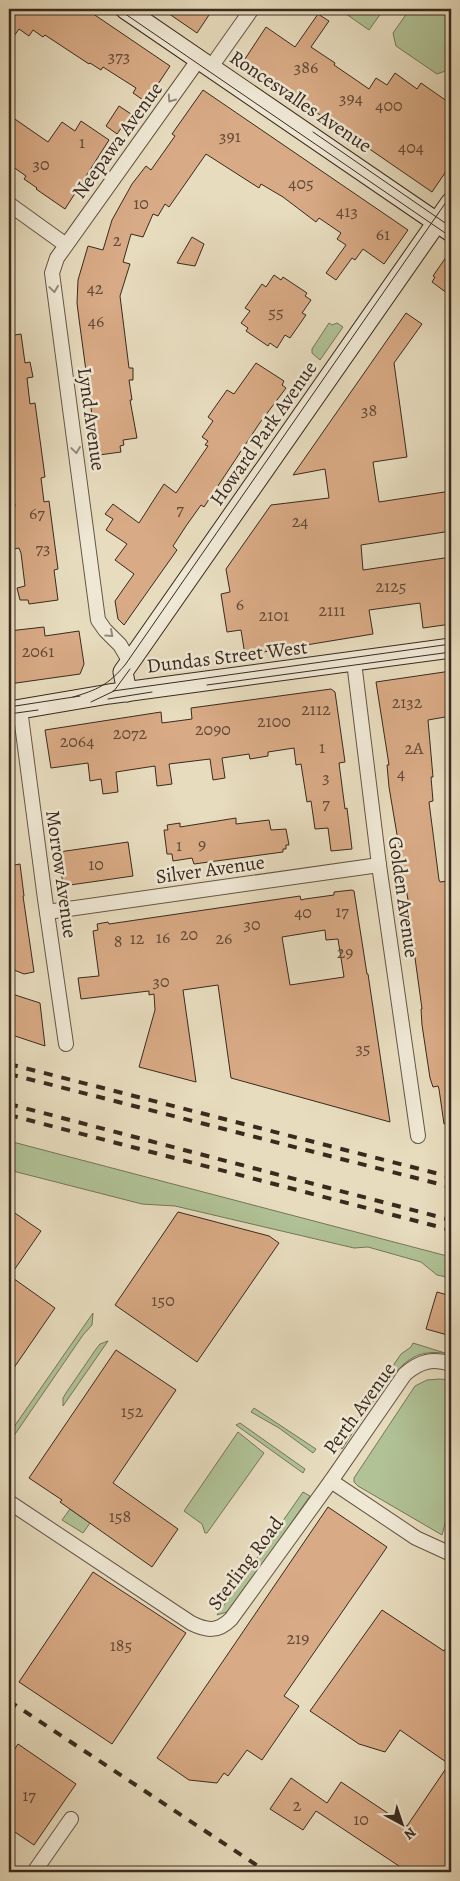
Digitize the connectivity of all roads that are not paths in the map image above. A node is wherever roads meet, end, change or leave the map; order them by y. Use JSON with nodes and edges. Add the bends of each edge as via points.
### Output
{"nodes":[{"id":1,"x":124,"y":9,"type":"edge"},
{"id":2,"x":252,"y":9,"type":"edge"},
{"id":3,"x":205,"y":63,"type":"junction"},
{"id":4,"x":451,"y":202,"type":"edge"},
{"id":5,"x":9,"y":204,"type":"edge"},
{"id":6,"x":444,"y":227,"type":"edge"},
{"id":7,"x":66,"y":244,"type":"junction"},
{"id":8,"x":451,"y":648,"type":"edge"},
{"id":9,"x":130,"y":662,"type":"junction"},
{"id":10,"x":354,"y":662,"type":"junction"},
{"id":11,"x":127,"y":692,"type":"junction"},
{"id":12,"x":15,"y":710,"type":"edge"},
{"id":13,"x":379,"y":865,"type":"junction"},
{"id":14,"x":47,"y":912,"type":"junction"},
{"id":15,"x":66,"y":1044,"type":"dead end"},
{"id":16,"x":418,"y":1136,"type":"dead end"},
{"id":17,"x":451,"y":1364,"type":"edge"},
{"id":18,"x":331,"y":1481,"type":"junction"},
{"id":19,"x":9,"y":1502,"type":"edge"},
{"id":20,"x":451,"y":1554,"type":"edge"},
{"id":21,"x":71,"y":1819,"type":"dead end"},
{"id":22,"x":34,"y":1872,"type":"edge"}],
"edges":[{"from":1,"to":3,"type":"street","name":"Roncesvalles Avenue"},
{"from":2,"to":3,"type":"street","name":"Neepawa Avenue"},
{"from":3,"to":6,"type":"street","name":"Roncesvalles Avenue"},
{"from":3,"to":7,"type":"street","name":"Neepawa Avenue","one_way":true},
{"from":4,"to":6,"type":"street","name":"Howard Park Avenue"},
{"from":5,"to":7,"type":"street"},
{"from":6,"to":9,"type":"street","name":"Howard Park Avenue"},
{"from":7,"to":9,"type":"street","name":"Lynd Avenue","one_way":true,"via":[[52,273],[98,620]]},
{"from":8,"to":10,"type":"street","name":"Dundas Street West"},
{"from":9,"to":11,"type":"street","name":"Howard Park Avenue","via":[[123,672]]},
{"from":10,"to":11,"type":"street","name":"Dundas Street West"},
{"from":10,"to":13,"type":"street","name":"Golden Avenue"},
{"from":11,"to":12,"type":"street","name":"Dundas Street West"},
{"from":12,"to":14,"type":"street","name":"Morrow Avenue"},
{"from":13,"to":14,"type":"street","name":"Silver Avenue"},
{"from":13,"to":16,"type":"street","name":"Golden Avenue"},
{"from":14,"to":15,"type":"street","name":"Morrow Avenue"},
{"from":17,"to":18,"type":"street","name":"Perth Avenue","via":[[428,1361],[405,1374]]},
{"from":18,"to":19,"type":"street","name":"Sterling Road","via":[[231,1619],[215,1630],[191,1624]]},
{"from":18,"to":20,"type":"street","via":[[416,1538]]},
{"from":21,"to":22,"type":"street"}]}
